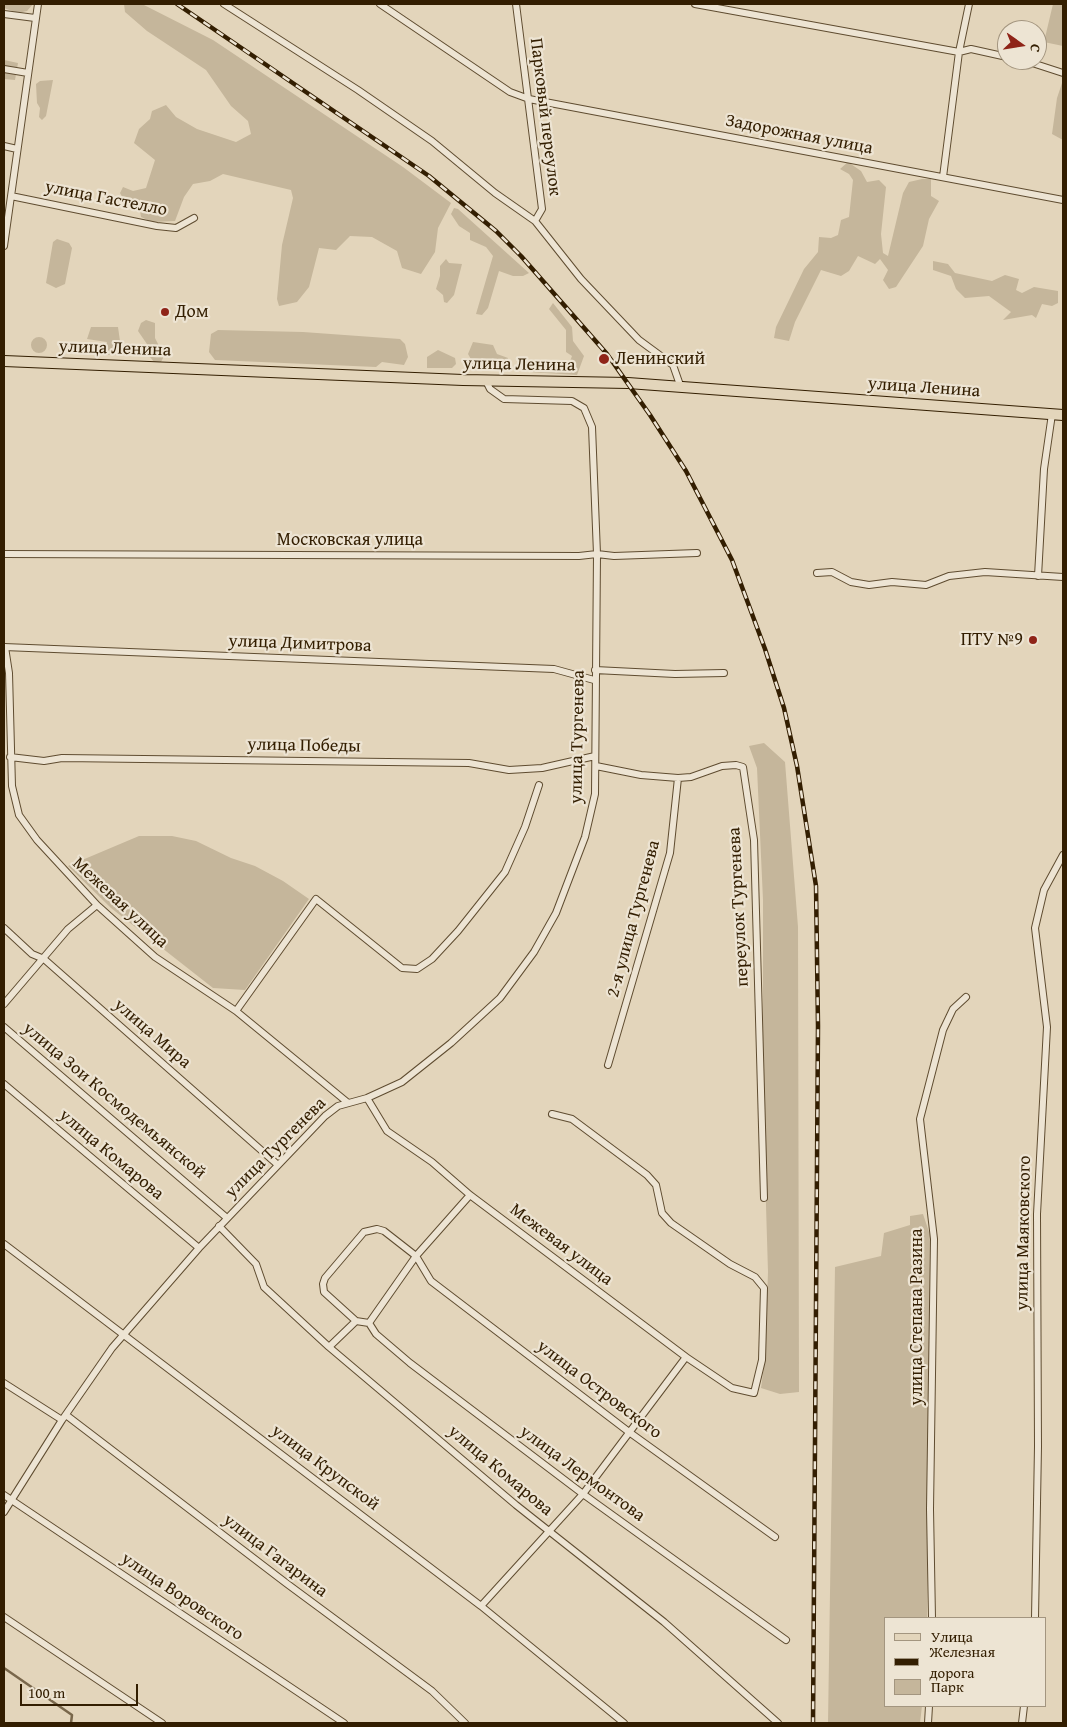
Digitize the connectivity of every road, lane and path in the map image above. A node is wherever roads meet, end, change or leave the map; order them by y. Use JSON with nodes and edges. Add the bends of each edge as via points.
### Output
{"nodes":[{"id":1,"x":38,"y":4,"type":"edge"},
{"id":2,"x":224,"y":4,"type":"edge"},
{"id":3,"x":380,"y":4,"type":"edge"},
{"id":4,"x":516,"y":4,"type":"edge"},
{"id":5,"x":695,"y":4,"type":"edge"},
{"id":6,"x":969,"y":4,"type":"edge"},
{"id":7,"x":4,"y":14,"type":"edge"},
{"id":8,"x":35,"y":18,"type":"junction"},
{"id":9,"x":959,"y":52,"type":"junction"},
{"id":10,"x":997,"y":55,"type":"edge"},
{"id":11,"x":1047,"y":68,"type":"edge"},
{"id":12,"x":4,"y":69,"type":"edge"},
{"id":13,"x":28,"y":73,"type":"junction"},
{"id":14,"x":1063,"y":73,"type":"edge"},
{"id":15,"x":529,"y":99,"type":"junction"},
{"id":16,"x":4,"y":146,"type":"edge"},
{"id":17,"x":17,"y":149,"type":"junction"},
{"id":18,"x":943,"y":177,"type":"junction"},
{"id":19,"x":11,"y":196,"type":"junction"},
{"id":20,"x":1063,"y":200,"type":"edge"},
{"id":21,"x":194,"y":218,"type":"dead end"},
{"id":22,"x":535,"y":220,"type":"junction"},
{"id":23,"x":4,"y":246,"type":"edge"},
{"id":24,"x":4,"y":360,"type":"edge"},
{"id":25,"x":486,"y":381,"type":"junction"},
{"id":26,"x":680,"y":386,"type":"junction"},
{"id":27,"x":1052,"y":414,"type":"junction"},
{"id":28,"x":1063,"y":415,"type":"edge"},
{"id":29,"x":697,"y":552,"type":"dead end"},
{"id":30,"x":4,"y":554,"type":"edge"},
{"id":31,"x":598,"y":554,"type":"junction"},
{"id":32,"x":816,"y":573,"type":"dead end"},
{"id":33,"x":1038,"y":576,"type":"junction"},
{"id":34,"x":1063,"y":577,"type":"edge"},
{"id":35,"x":4,"y":647,"type":"edge"},
{"id":36,"x":595,"y":670,"type":"junction"},
{"id":37,"x":724,"y":673,"type":"dead end"},
{"id":38,"x":594,"y":680,"type":"junction"},
{"id":39,"x":595,"y":756,"type":"junction"},
{"id":40,"x":10,"y":757,"type":"junction"},
{"id":41,"x":596,"y":766,"type":"junction"},
{"id":42,"x":678,"y":778,"type":"junction"},
{"id":43,"x":539,"y":785,"type":"dead end"},
{"id":44,"x":1063,"y":855,"type":"edge"},
{"id":45,"x":98,"y":905,"type":"junction"},
{"id":46,"x":4,"y":928,"type":"edge"},
{"id":47,"x":44,"y":960,"type":"junction"},
{"id":48,"x":966,"y":997,"type":"dead end"},
{"id":49,"x":4,"y":1004,"type":"edge"},
{"id":50,"x":236,"y":1011,"type":"junction"},
{"id":51,"x":4,"y":1027,"type":"edge"},
{"id":52,"x":608,"y":1066,"type":"dead end"},
{"id":53,"x":4,"y":1084,"type":"edge"},
{"id":54,"x":367,"y":1098,"type":"junction"},
{"id":55,"x":347,"y":1102,"type":"junction"},
{"id":56,"x":552,"y":1114,"type":"dead end"},
{"id":57,"x":278,"y":1165,"type":"junction"},
{"id":58,"x":470,"y":1195,"type":"junction"},
{"id":59,"x":764,"y":1198,"type":"dead end"},
{"id":60,"x":228,"y":1218,"type":"junction"},
{"id":61,"x":219,"y":1226,"type":"junction"},
{"id":62,"x":4,"y":1244,"type":"edge"},
{"id":63,"x":199,"y":1248,"type":"junction"},
{"id":64,"x":416,"y":1256,"type":"junction"},
{"id":65,"x":356,"y":1321,"type":"junction"},
{"id":66,"x":369,"y":1323,"type":"junction"},
{"id":67,"x":124,"y":1335,"type":"junction"},
{"id":68,"x":329,"y":1346,"type":"junction"},
{"id":69,"x":686,"y":1357,"type":"junction"},
{"id":70,"x":4,"y":1383,"type":"edge"},
{"id":71,"x":64,"y":1417,"type":"junction"},
{"id":72,"x":629,"y":1432,"type":"junction"},
{"id":73,"x":583,"y":1494,"type":"junction"},
{"id":74,"x":4,"y":1495,"type":"edge"},
{"id":75,"x":11,"y":1500,"type":"junction"},
{"id":76,"x":4,"y":1512,"type":"edge"},
{"id":77,"x":549,"y":1531,"type":"junction"},
{"id":78,"x":774,"y":1538,"type":"dead end"},
{"id":79,"x":481,"y":1606,"type":"junction"},
{"id":80,"x":4,"y":1617,"type":"edge"},
{"id":81,"x":932,"y":1617,"type":"edge"},
{"id":82,"x":1035,"y":1617,"type":"edge"},
{"id":83,"x":786,"y":1640,"type":"dead end"},
{"id":84,"x":929,"y":1707,"type":"edge"},
{"id":85,"x":1024,"y":1707,"type":"edge"},
{"id":86,"x":162,"y":1723,"type":"edge"},
{"id":87,"x":344,"y":1723,"type":"edge"},
{"id":88,"x":465,"y":1723,"type":"edge"},
{"id":89,"x":624,"y":1723,"type":"edge"},
{"id":90,"x":778,"y":1723,"type":"edge"},
{"id":91,"x":928,"y":1723,"type":"edge"},
{"id":92,"x":1022,"y":1723,"type":"edge"}],
"edges":[{"from":1,"to":8,"type":"street"},
{"from":2,"to":22,"type":"street","via":[[432,141],[495,193]]},
{"from":3,"to":15,"type":"street","name":"Задорожная улица","via":[[510,92]]},
{"from":4,"to":15,"type":"street","name":"Парковый переулок"},
{"from":5,"to":9,"type":"street"},
{"from":6,"to":9,"type":"street"},
{"from":7,"to":8,"type":"street"},
{"from":8,"to":13,"type":"street"},
{"from":9,"to":10,"type":"street","via":[[971,49]]},
{"from":9,"to":18,"type":"street"},
{"from":11,"to":14,"type":"street"},
{"from":12,"to":13,"type":"street"},
{"from":13,"to":17,"type":"street"},
{"from":15,"to":18,"type":"street","name":"Задорожная улица"},
{"from":15,"to":22,"type":"street","name":"Парковый переулок","via":[[542,209]]},
{"from":16,"to":17,"type":"street"},
{"from":17,"to":19,"type":"street"},
{"from":18,"to":20,"type":"street","name":"Задорожная улица"},
{"from":19,"to":21,"type":"street","name":"улица Гастелло","via":[[157,226],[176,228]]},
{"from":19,"to":23,"type":"street"},
{"from":22,"to":26,"type":"street","name":"Парковый переулок","via":[[581,279],[639,340],[672,365]]},
{"from":24,"to":25,"type":"main road","name":"улица Ленина"},
{"from":25,"to":26,"type":"main road","name":"улица Ленина"},
{"from":25,"to":31,"type":"street","name":"улица Тургенева","via":[[504,399],[572,401],[584,408],[592,427]]},
{"from":26,"to":27,"type":"main road","name":"улица Ленина"},
{"from":27,"to":28,"type":"main road","name":"улица Ленина"},
{"from":27,"to":33,"type":"street","via":[[1044,469]]},
{"from":29,"to":31,"type":"street","name":"Московская улица"},
{"from":30,"to":31,"type":"street","name":"Московская улица"},
{"from":31,"to":36,"type":"street","name":"улица Тургенева"},
{"from":32,"to":33,"type":"street","via":[[832,572],[851,582],[869,585],[892,582],[926,585],[949,576],[985,572]]},
{"from":33,"to":34,"type":"street"},
{"from":35,"to":38,"type":"street","name":"улица Димитрова","via":[[554,669]]},
{"from":35,"to":40,"type":"street","name":"Межевая улица","via":[[9,673]]},
{"from":36,"to":37,"type":"street"},
{"from":36,"to":38,"type":"street","name":"улица Тургенева"},
{"from":38,"to":39,"type":"street","name":"улица Тургенева"},
{"from":39,"to":40,"type":"street","name":"улица Победы","via":[[542,768],[509,770],[469,763],[62,758],[44,761]]},
{"from":39,"to":41,"type":"street","name":"улица Тургенева"},
{"from":40,"to":45,"type":"street","name":"Межевая улица","via":[[19,815],[55,862]]},
{"from":41,"to":42,"type":"street","name":"переулок Тургенева"},
{"from":41,"to":54,"type":"street","name":"улица Тургенева","via":[[595,794],[585,837],[556,913],[534,952],[500,998],[451,1043],[402,1082]]},
{"from":42,"to":52,"type":"street","name":"2-я улица Тургенева","via":[[670,853]]},
{"from":42,"to":59,"type":"street","name":"переулок Тургенева","via":[[722,766],[743,767],[754,840]]},
{"from":43,"to":50,"type":"street","via":[[505,872],[432,958],[417,969],[402,968],[316,900]]},
{"from":44,"to":82,"type":"street","name":"улица Маяковского","via":[[1044,890],[1035,928],[1047,1026],[1037,1214]]},
{"from":45,"to":47,"type":"street","via":[[68,929]]},
{"from":45,"to":50,"type":"street","name":"Межевая улица","via":[[155,957]]},
{"from":46,"to":47,"type":"street","name":"улица Мира","via":[[32,954]]},
{"from":47,"to":49,"type":"street"},
{"from":47,"to":57,"type":"street","name":"улица Мира"},
{"from":48,"to":81,"type":"street","name":"улица Степана Разина","via":[[953,1009],[943,1030],[920,1119],[934,1239],[930,1509]]},
{"from":50,"to":55,"type":"street","name":"Межевая улица"},
{"from":51,"to":60,"type":"street","name":"улица Зои Космодемьянской"},
{"from":53,"to":63,"type":"street","name":"улица Комарова"},
{"from":54,"to":55,"type":"street","name":"улица Тургенева"},
{"from":54,"to":58,"type":"street","name":"Межевая улица","via":[[387,1131],[432,1162]]},
{"from":55,"to":57,"type":"street","name":"улица Тургенева","via":[[324,1116]]},
{"from":56,"to":69,"type":"street","name":"Межевая улица","via":[[572,1119],[647,1176],[656,1185],[662,1213],[671,1223],[754,1277],[764,1288],[762,1360],[754,1393],[732,1388]]},
{"from":57,"to":60,"type":"street","name":"улица Тургенева"},
{"from":58,"to":64,"type":"street"},
{"from":58,"to":69,"type":"street","name":"Межевая улица"},
{"from":60,"to":61,"type":"street","name":"улица Тургенева"},
{"from":61,"to":63,"type":"street","name":"улица Тургенева"},
{"from":61,"to":68,"type":"street","name":"улица Комарова","via":[[256,1264],[264,1287]]},
{"from":62,"to":67,"type":"street","name":"улица Крупской"},
{"from":63,"to":67,"type":"street","name":"улица Тургенева"},
{"from":64,"to":65,"type":"street","via":[[384,1231],[371,1229],[364,1232],[324,1278],[323,1284],[324,1292]]},
{"from":64,"to":66,"type":"street"},
{"from":64,"to":72,"type":"street","name":"улица Островского","via":[[431,1281]]},
{"from":65,"to":66,"type":"street"},
{"from":65,"to":68,"type":"street"},
{"from":66,"to":73,"type":"street","name":"улица Лермонтова","via":[[376,1334],[410,1363]]},
{"from":67,"to":71,"type":"street","name":"улица Тургенева"},
{"from":67,"to":79,"type":"street","name":"улица Крупской"},
{"from":68,"to":77,"type":"street","name":"улица Комарова"},
{"from":69,"to":72,"type":"street"},
{"from":70,"to":71,"type":"street","name":"улица Гагарина"},
{"from":71,"to":75,"type":"street","name":"улица Тургенева"},
{"from":71,"to":88,"type":"street","name":"улица Гагарина","via":[[432,1691]]},
{"from":72,"to":73,"type":"street"},
{"from":72,"to":78,"type":"street","name":"улица Островского"},
{"from":73,"to":77,"type":"street"},
{"from":73,"to":83,"type":"street","name":"улица Лермонтова"},
{"from":74,"to":75,"type":"street","name":"улица Воровского"},
{"from":75,"to":76,"type":"street","name":"улица Тургенева"},
{"from":75,"to":87,"type":"street","name":"улица Воровского"},
{"from":77,"to":79,"type":"street"},
{"from":77,"to":90,"type":"street","name":"улица Комарова","via":[[664,1622]]},
{"from":79,"to":89,"type":"street","name":"улица Крупской"},
{"from":80,"to":86,"type":"street"},
{"from":84,"to":91,"type":"street"},
{"from":85,"to":92,"type":"street"}]}
